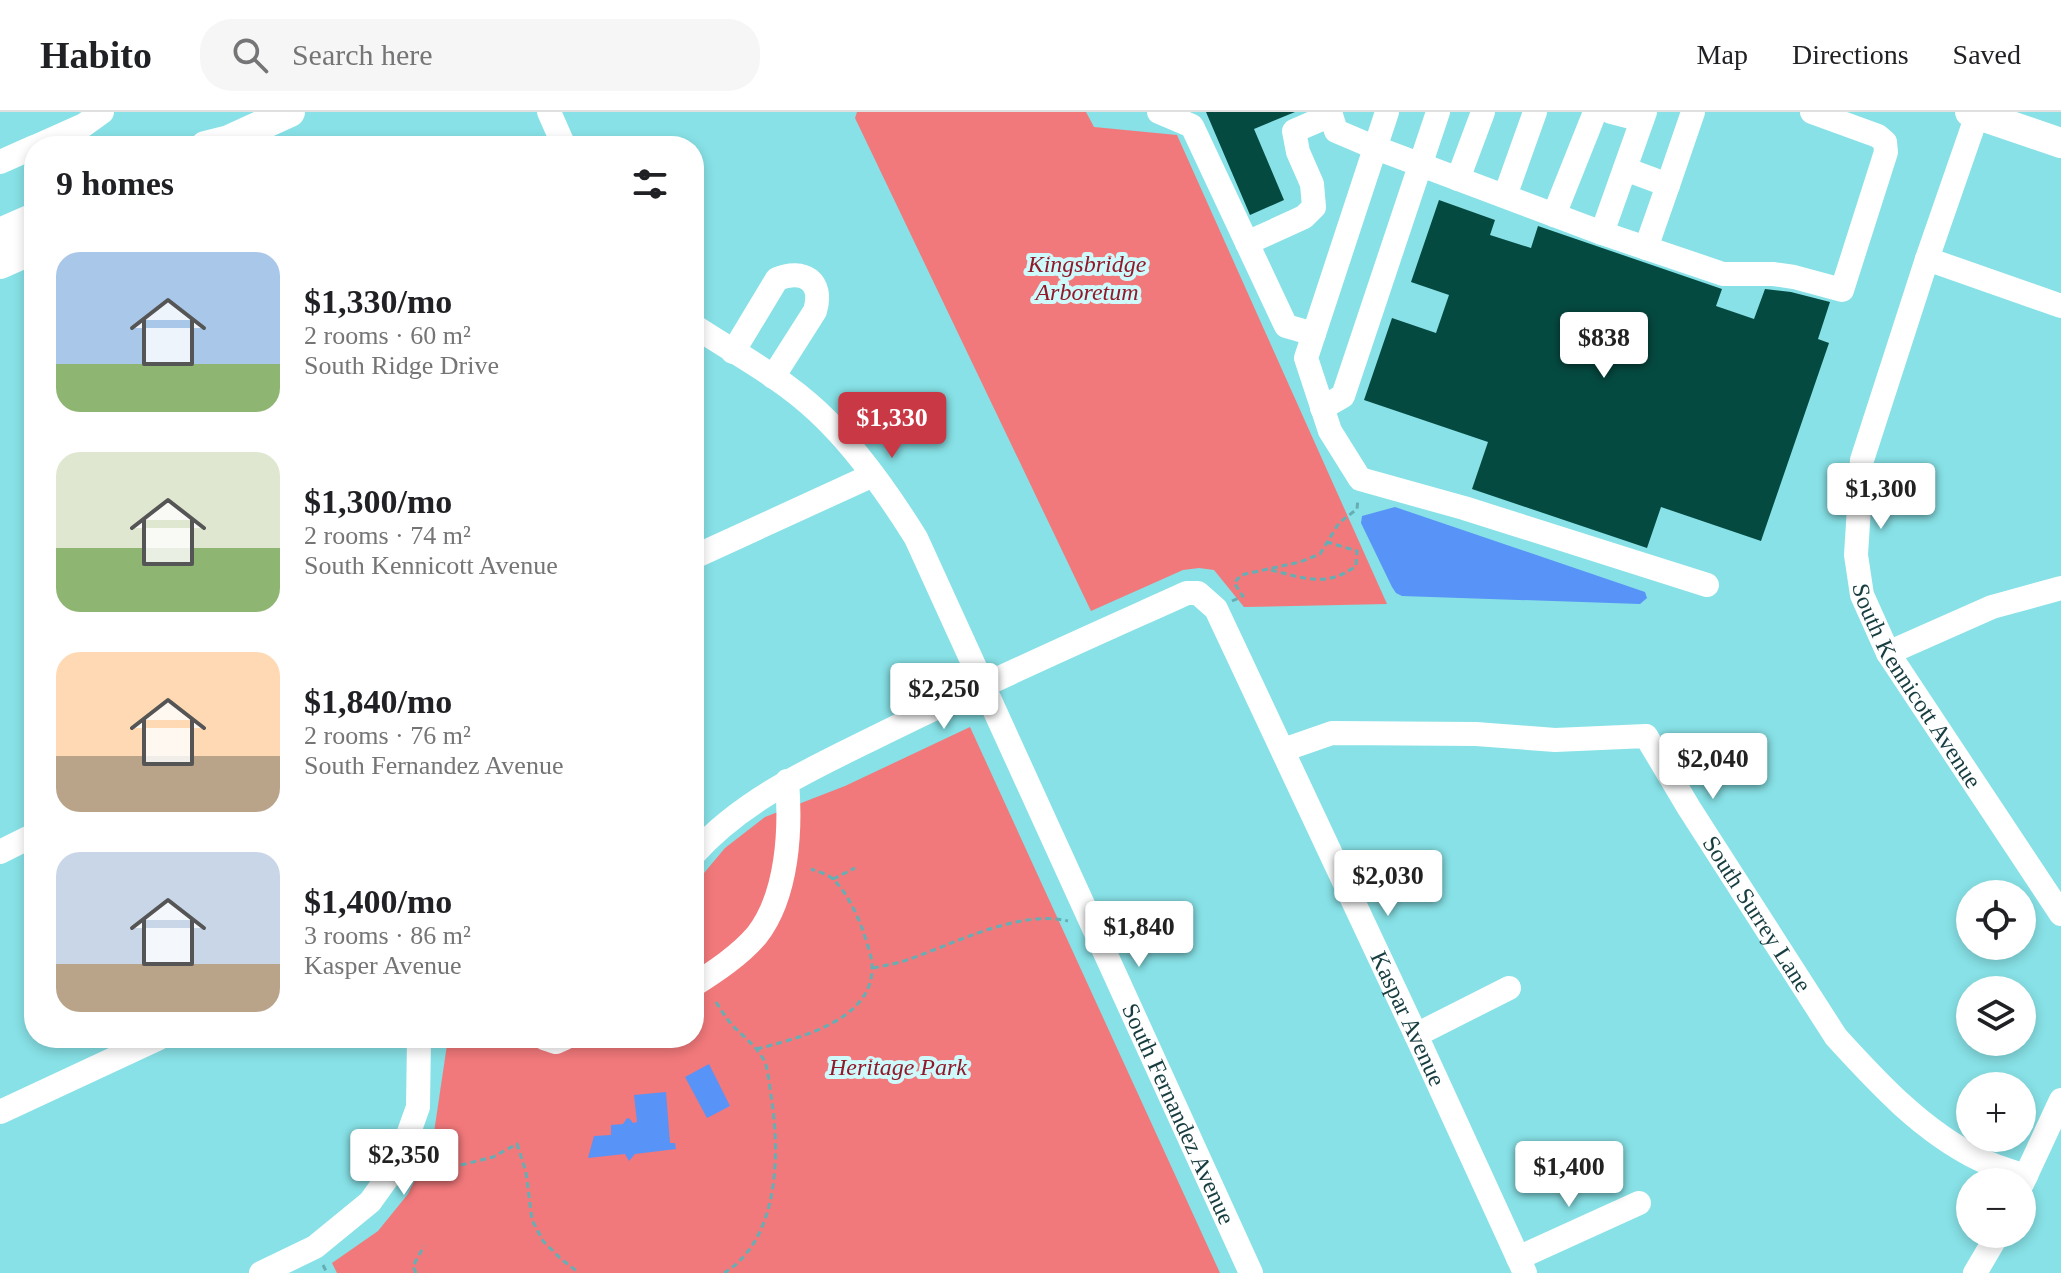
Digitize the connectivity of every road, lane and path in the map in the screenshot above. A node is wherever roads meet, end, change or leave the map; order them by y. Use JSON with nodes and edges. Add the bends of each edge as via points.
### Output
{"nodes":[{"id":1,"x":102,"y":112,"type":"edge"},
{"id":2,"x":290,"y":112,"type":"edge"},
{"id":3,"x":549,"y":112,"type":"edge"},
{"id":4,"x":1159,"y":112,"type":"edge"},
{"id":5,"x":1387,"y":112,"type":"edge"},
{"id":6,"x":1438,"y":112,"type":"edge"},
{"id":7,"x":1483,"y":112,"type":"edge"},
{"id":8,"x":1535,"y":112,"type":"edge"},
{"id":9,"x":1595,"y":112,"type":"edge"},
{"id":10,"x":1611,"y":112,"type":"edge"},
{"id":11,"x":1693,"y":112,"type":"edge"},
{"id":12,"x":1812,"y":112,"type":"edge"},
{"id":13,"x":1330,"y":113,"type":"edge"},
{"id":14,"x":1975,"y":113,"type":"edge"},
{"id":15,"x":1644,"y":116,"type":"edge"},
{"id":16,"x":60,"y":136,"type":"edge"},
{"id":17,"x":237,"y":136,"type":"edge"},
{"id":18,"x":560,"y":136,"type":"edge"},
{"id":19,"x":2061,"y":143,"type":"edge"},
{"id":20,"x":1376,"y":148,"type":"junction"},
{"id":21,"x":24,"y":152,"type":"edge"},
{"id":22,"x":0,"y":162,"type":"edge"},
{"id":23,"x":1420,"y":165,"type":"junction"},
{"id":24,"x":1625,"y":169,"type":"junction"},
{"id":25,"x":1458,"y":179,"type":"junction"},
{"id":26,"x":1668,"y":185,"type":"junction"},
{"id":27,"x":1505,"y":196,"type":"junction"},
{"id":28,"x":1554,"y":215,"type":"junction"},
{"id":29,"x":24,"y":222,"type":"edge"},
{"id":30,"x":0,"y":233,"type":"edge"},
{"id":31,"x":1602,"y":233,"type":"junction"},
{"id":32,"x":1247,"y":243,"type":"junction"},
{"id":33,"x":1646,"y":248,"type":"junction"},
{"id":34,"x":24,"y":253,"type":"edge"},
{"id":35,"x":1927,"y":259,"type":"junction"},
{"id":36,"x":0,"y":264,"type":"edge"},
{"id":37,"x":2061,"y":306,"type":"edge"},
{"id":38,"x":704,"y":333,"type":"edge"},
{"id":39,"x":1314,"y":334,"type":"junction"},
{"id":40,"x":733,"y":352,"type":"junction"},
{"id":41,"x":773,"y":377,"type":"junction"},
{"id":42,"x":1322,"y":408,"type":"junction"},
{"id":43,"x":873,"y":475,"type":"junction"},
{"id":44,"x":1360,"y":479,"type":"junction"},
{"id":45,"x":1327,"y":542,"type":"junction"},
{"id":46,"x":704,"y":552,"type":"edge"},
{"id":47,"x":1267,"y":570,"type":"junction"},
{"id":48,"x":1707,"y":585,"type":"dead end"},
{"id":49,"x":2061,"y":588,"type":"edge"},
{"id":50,"x":1210,"y":603,"type":"junction"},
{"id":51,"x":1888,"y":653,"type":"junction"},
{"id":52,"x":983,"y":684,"type":"junction"},
{"id":53,"x":1283,"y":750,"type":"junction"},
{"id":54,"x":787,"y":781,"type":"junction"},
{"id":55,"x":24,"y":840,"type":"edge"},
{"id":56,"x":704,"y":843,"type":"edge"},
{"id":57,"x":0,"y":852,"type":"edge"},
{"id":58,"x":855,"y":868,"type":"dead end"},
{"id":59,"x":811,"y":869,"type":"dead end"},
{"id":60,"x":833,"y":879,"type":"junction"},
{"id":61,"x":2061,"y":914,"type":"edge"},
{"id":62,"x":1076,"y":923,"type":"dead end"},
{"id":63,"x":873,"y":968,"type":"junction"},
{"id":64,"x":704,"y":979,"type":"edge"},
{"id":65,"x":1509,"y":988,"type":"dead end"},
{"id":66,"x":716,"y":1002,"type":"dead end"},
{"id":67,"x":1416,"y":1035,"type":"junction"},
{"id":68,"x":138,"y":1048,"type":"edge"},
{"id":69,"x":419,"y":1048,"type":"edge"},
{"id":70,"x":757,"y":1049,"type":"junction"},
{"id":71,"x":2061,"y":1100,"type":"edge"},
{"id":72,"x":0,"y":1112,"type":"edge"},
{"id":73,"x":398,"y":1163,"type":"junction"},
{"id":74,"x":1998,"y":1168,"type":"edge"},
{"id":75,"x":2030,"y":1168,"type":"edge"},
{"id":76,"x":1639,"y":1203,"type":"dead end"},
{"id":77,"x":424,"y":1246,"type":"dead end"},
{"id":78,"x":1990,"y":1248,"type":"edge"},
{"id":79,"x":1521,"y":1266,"type":"edge"},
{"id":80,"x":261,"y":1273,"type":"edge"},
{"id":81,"x":416,"y":1273,"type":"edge"},
{"id":82,"x":579,"y":1273,"type":"edge"},
{"id":83,"x":724,"y":1273,"type":"edge"},
{"id":84,"x":1251,"y":1273,"type":"edge"},
{"id":85,"x":1975,"y":1273,"type":"edge"}],
"edges":[{"from":1,"to":16,"type":"street"},
{"from":2,"to":17,"type":"main road"},
{"from":3,"to":18,"type":"street"},
{"from":4,"to":32,"type":"street","via":[[1192,126]]},
{"from":5,"to":20,"type":"street"},
{"from":6,"to":23,"type":"street"},
{"from":7,"to":25,"type":"street"},
{"from":8,"to":27,"type":"street"},
{"from":9,"to":28,"type":"street"},
{"from":10,"to":15,"type":"street"},
{"from":11,"to":26,"type":"street"},
{"from":12,"to":33,"type":"street","via":[[1885,142],[1842,290],[1773,274],[1723,274]]},
{"from":13,"to":20,"type":"street","via":[[1336,131]]},
{"from":13,"to":32,"type":"street","via":[[1294,131],[1314,207],[1304,217]]},
{"from":14,"to":19,"type":"main road"},
{"from":14,"to":35,"type":"street","name":"South Kennicott Avenue"},
{"from":15,"to":24,"type":"street"},
{"from":20,"to":23,"type":"street"},
{"from":20,"to":39,"type":"street"},
{"from":21,"to":22,"type":"street"},
{"from":23,"to":25,"type":"street"},
{"from":23,"to":42,"type":"street","via":[[1343,396]]},
{"from":24,"to":26,"type":"street"},
{"from":24,"to":31,"type":"street"},
{"from":25,"to":27,"type":"street"},
{"from":26,"to":33,"type":"street"},
{"from":27,"to":28,"type":"street"},
{"from":28,"to":31,"type":"street"},
{"from":29,"to":30,"type":"main road"},
{"from":31,"to":33,"type":"street"},
{"from":32,"to":39,"type":"street","via":[[1286,326]]},
{"from":34,"to":36,"type":"main road"},
{"from":35,"to":37,"type":"street"},
{"from":35,"to":51,"type":"street","name":"South Kennicott Avenue","via":[[1862,460],[1856,555],[1862,595]]},
{"from":38,"to":40,"type":"street","name":"South Fernandez Avenue"},
{"from":39,"to":42,"type":"street","via":[[1306,358]]},
{"from":40,"to":41,"type":"street","name":"South Fernandez Avenue"},
{"from":40,"to":41,"type":"street","via":[[777,279],[788,274],[809,279],[816,289],[815,311]]},
{"from":41,"to":43,"type":"street","name":"South Fernandez Avenue","via":[[815,409]]},
{"from":42,"to":44,"type":"street"},
{"from":43,"to":46,"type":"street"},
{"from":43,"to":52,"type":"street","name":"South Fernandez Avenue","via":[[916,538]]},
{"from":44,"to":45,"type":"path","via":[[1357,509]]},
{"from":44,"to":48,"type":"street"},
{"from":45,"to":47,"type":"path","via":[[1320,554]]},
{"from":45,"to":47,"type":"path","via":[[1357,551],[1356,566],[1335,579],[1321,580]]},
{"from":47,"to":50,"type":"path","via":[[1241,575],[1234,583],[1243,596]]},
{"from":49,"to":51,"type":"street","via":[[1992,607]]},
{"from":50,"to":52,"type":"street","via":[[1198,593],[1187,593]]},
{"from":50,"to":53,"type":"street","name":"Kaspar Avenue"},
{"from":51,"to":61,"type":"street","name":"South Kennicott Avenue"},
{"from":52,"to":54,"type":"street"},
{"from":52,"to":84,"type":"street","name":"South Fernandez Avenue"},
{"from":53,"to":67,"type":"street","name":"Kaspar Avenue"},
{"from":53,"to":74,"type":"street","name":"South Surrey Lane","via":[[1332,733],[1555,740],[1646,736],[1836,1037],[1930,1130]]},
{"from":54,"to":56,"type":"street"},
{"from":54,"to":64,"type":"street","via":[[788,838],[773,907],[757,935]]},
{"from":55,"to":57,"type":"street"},
{"from":58,"to":60,"type":"path"},
{"from":59,"to":60,"type":"path"},
{"from":60,"to":63,"type":"path","via":[[860,924]]},
{"from":62,"to":63,"type":"path","via":[[1052,917],[1019,921]]},
{"from":63,"to":70,"type":"path","via":[[861,998],[836,1023]]},
{"from":65,"to":67,"type":"street"},
{"from":66,"to":70,"type":"path"},
{"from":67,"to":79,"type":"street","name":"Kaspar Avenue"},
{"from":68,"to":72,"type":"street"},
{"from":69,"to":73,"type":"street","via":[[418,1107]]},
{"from":70,"to":83,"type":"path","via":[[765,1064],[776,1129],[771,1200],[750,1249]]},
{"from":71,"to":75,"type":"street"},
{"from":73,"to":80,"type":"street","via":[[370,1202],[315,1247]]},
{"from":73,"to":82,"type":"path","via":[[428,1176],[493,1157],[517,1144],[532,1220],[543,1241]]},
{"from":76,"to":79,"type":"street"},
{"from":77,"to":81,"type":"path","via":[[413,1266]]},
{"from":78,"to":85,"type":"street"}]}
